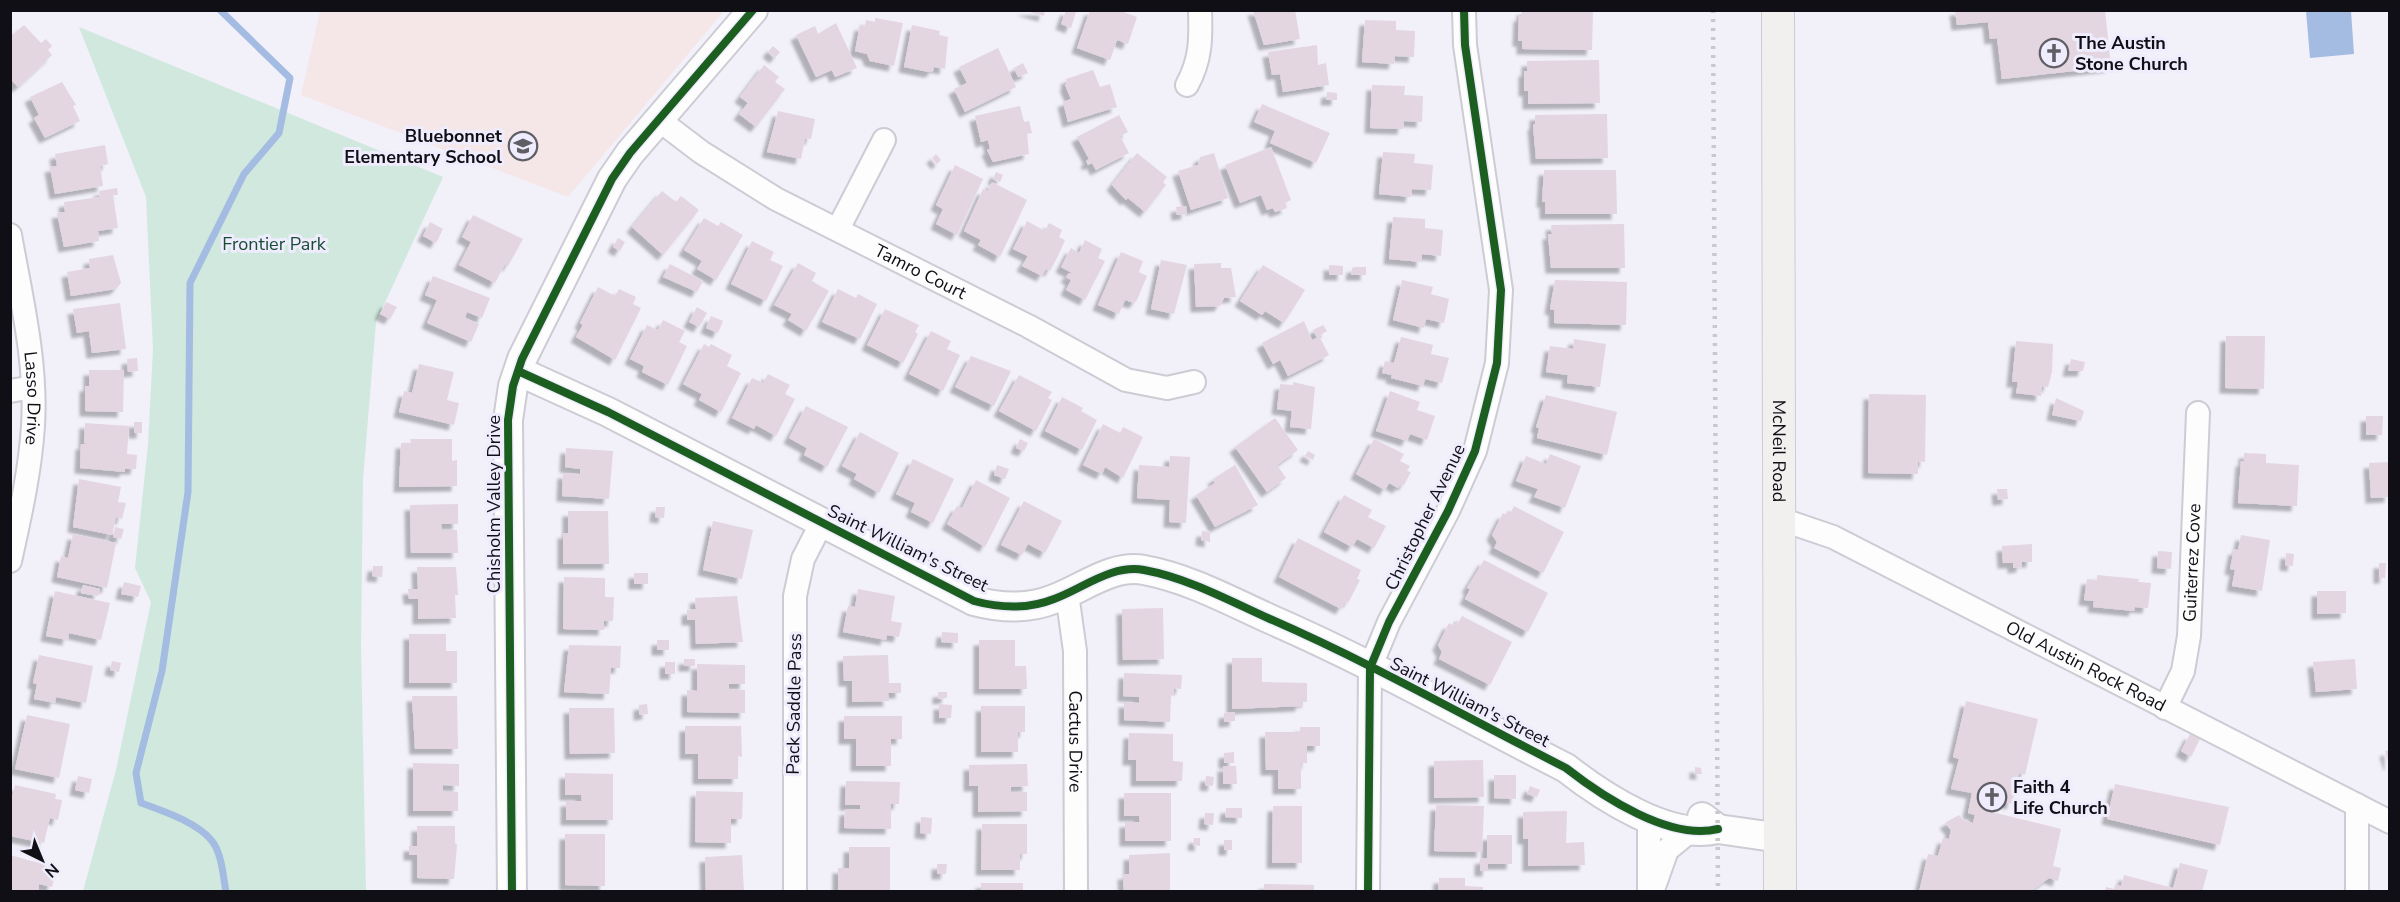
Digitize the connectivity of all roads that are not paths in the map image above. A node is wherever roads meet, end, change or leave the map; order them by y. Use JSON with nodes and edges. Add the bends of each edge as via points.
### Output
{"nodes":[{"id":1,"x":753,"y":10,"type":"edge"},
{"id":2,"x":1200,"y":10,"type":"edge"},
{"id":3,"x":1464,"y":10,"type":"edge"},
{"id":4,"x":1778,"y":10,"type":"edge"},
{"id":5,"x":1187,"y":85,"type":"dead end"},
{"id":6,"x":659,"y":120,"type":"junction"},
{"id":7,"x":884,"y":140,"type":"dead end"},
{"id":8,"x":838,"y":229,"type":"junction"},
{"id":9,"x":10,"y":234,"type":"edge"},
{"id":10,"x":518,"y":371,"type":"junction"},
{"id":11,"x":1194,"y":382,"type":"dead end"},
{"id":12,"x":33,"y":387,"type":"junction"},
{"id":13,"x":10,"y":391,"type":"edge"},
{"id":14,"x":2198,"y":413,"type":"dead end"},
{"id":15,"x":1780,"y":519,"type":"junction"},
{"id":16,"x":822,"y":522,"type":"junction"},
{"id":17,"x":10,"y":561,"type":"edge"},
{"id":18,"x":1067,"y":594,"type":"junction"},
{"id":19,"x":1370,"y":668,"type":"junction"},
{"id":20,"x":2165,"y":708,"type":"junction"},
{"id":21,"x":1566,"y":768,"type":"junction"},
{"id":22,"x":2357,"y":805,"type":"junction"},
{"id":23,"x":1649,"y":817,"type":"junction"},
{"id":24,"x":2390,"y":822,"type":"edge"},
{"id":25,"x":1704,"y":830,"type":"junction"},
{"id":26,"x":1780,"y":838,"type":"junction"},
{"id":27,"x":512,"y":891,"type":"edge"},
{"id":28,"x":795,"y":891,"type":"edge"},
{"id":29,"x":1076,"y":891,"type":"edge"},
{"id":30,"x":1368,"y":891,"type":"edge"},
{"id":31,"x":1651,"y":891,"type":"edge"},
{"id":32,"x":1780,"y":891,"type":"edge"},
{"id":33,"x":2356,"y":891,"type":"edge"}],
"edges":[{"from":1,"to":6,"type":"street","name":"Chisholm Valley Drive"},
{"from":2,"to":5,"type":"street","via":[[1202,41]]},
{"from":3,"to":19,"type":"street","name":"Christopher Avenue","via":[[1465,45],[1501,290],[1497,363],[1475,451]]},
{"from":4,"to":15,"type":"main road","name":"McNeil Road"},
{"from":6,"to":8,"type":"street","name":"Tamro Court","via":[[745,182]]},
{"from":6,"to":10,"type":"street","name":"Chisholm Valley Drive","via":[[612,179]]},
{"from":7,"to":8,"type":"street"},
{"from":8,"to":11,"type":"street","name":"Tamro Court","via":[[1125,380],[1167,388]]},
{"from":9,"to":12,"type":"street","name":"Lasso Drive"},
{"from":10,"to":16,"type":"street","name":"Saint William's Street","via":[[608,412]]},
{"from":10,"to":27,"type":"street","name":"Chisholm Valley Drive","via":[[508,420]]},
{"from":12,"to":13,"type":"street"},
{"from":12,"to":17,"type":"street","name":"Lasso Drive","via":[[30,460]]},
{"from":14,"to":20,"type":"street","name":"Guiterrez Cove","via":[[2189,636],[2184,670]]},
{"from":15,"to":20,"type":"street","name":"Old Austin Rock Road","via":[[1833,537]]},
{"from":15,"to":26,"type":"main road","name":"McNeil Road"},
{"from":16,"to":18,"type":"street","name":"Saint William's Street","via":[[974,601],[1026,606]]},
{"from":16,"to":28,"type":"street","name":"Pack Saddle Pass","via":[[804,560],[795,596]]},
{"from":18,"to":19,"type":"street","name":"Saint William's Street","via":[[1101,577],[1142,570],[1246,605]]},
{"from":18,"to":29,"type":"street","name":"Cactus Drive","via":[[1075,651]]},
{"from":19,"to":21,"type":"street","name":"Saint William's Street"},
{"from":19,"to":30,"type":"street","name":"Christopher Avenue"},
{"from":20,"to":22,"type":"street","name":"Old Austin Rock Road"},
{"from":21,"to":23,"type":"street","name":"Saint William's Street","via":[[1600,794]]},
{"from":21,"to":25,"type":"street","name":"Saint William's Street","via":[[1621,783],[1689,817],[1703,817]]},
{"from":22,"to":24,"type":"street","name":"Old Austin Rock Road"},
{"from":22,"to":33,"type":"street"},
{"from":23,"to":25,"type":"street","name":"Saint William's Street","via":[[1675,828]]},
{"from":23,"to":31,"type":"street"},
{"from":25,"to":26,"type":"street","name":"Saint William's Street"},
{"from":25,"to":31,"type":"street","via":[[1667,850]]},
{"from":26,"to":32,"type":"main road","name":"McNeil Road"}]}
